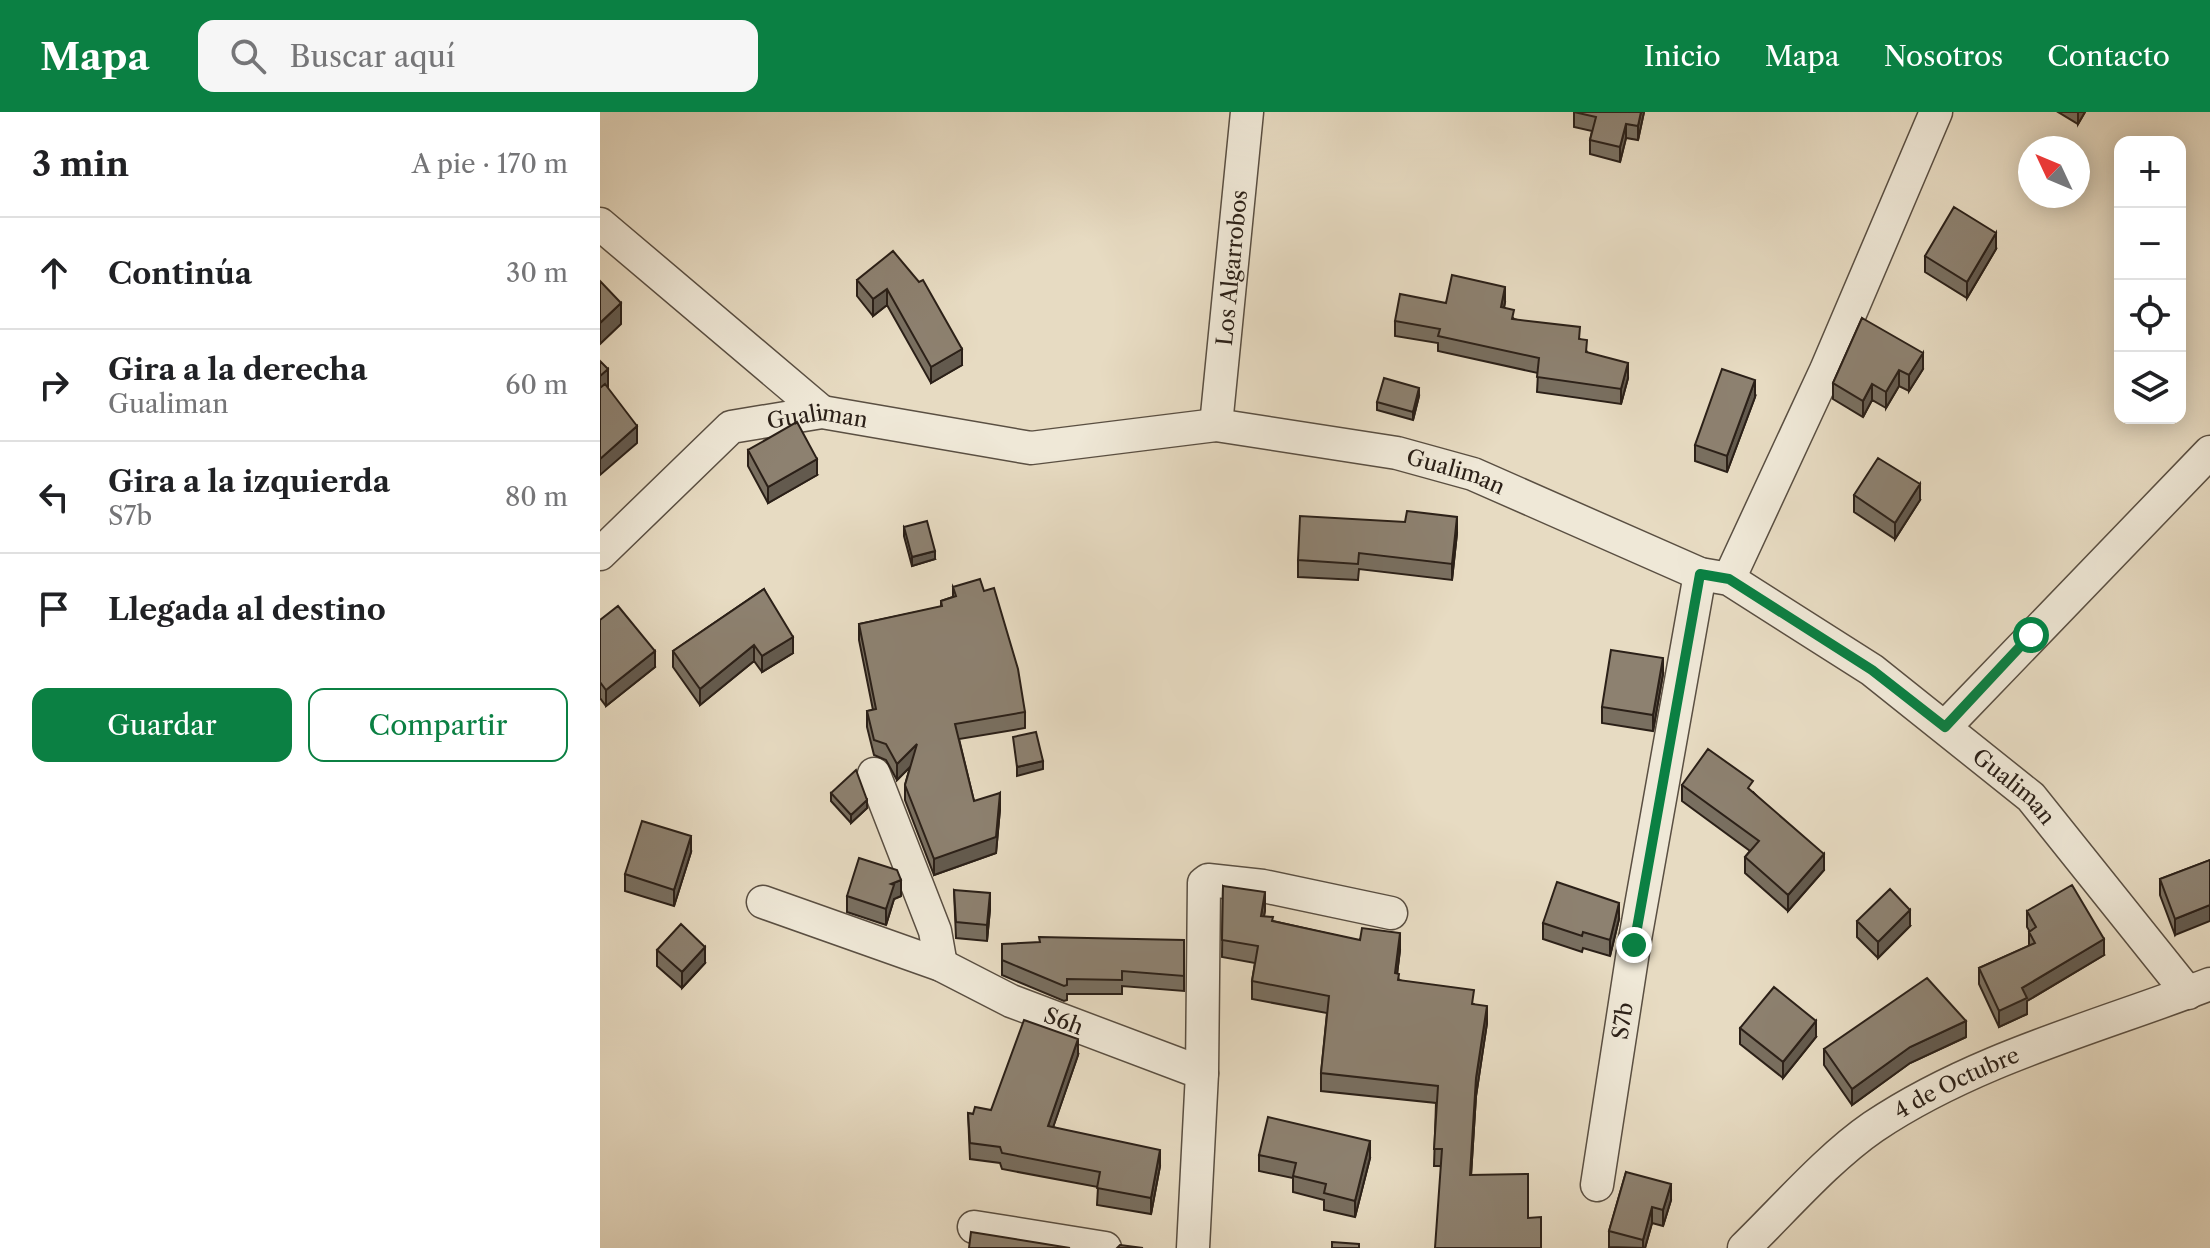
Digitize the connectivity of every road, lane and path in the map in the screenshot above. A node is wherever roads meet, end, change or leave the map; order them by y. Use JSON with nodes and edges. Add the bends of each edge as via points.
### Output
{"nodes":[{"id":1,"x":1247,"y":112,"type":"edge"},
{"id":2,"x":1936,"y":112,"type":"edge"},
{"id":3,"x":600,"y":224,"type":"edge"},
{"id":4,"x":822,"y":412,"type":"junction"},
{"id":5,"x":1216,"y":425,"type":"junction"},
{"id":6,"x":2210,"y":452,"type":"edge"},
{"id":7,"x":600,"y":554,"type":"edge"},
{"id":8,"x":1714,"y":577,"type":"junction"},
{"id":9,"x":1945,"y":727,"type":"junction"},
{"id":10,"x":874,"y":774,"type":"dead end"},
{"id":11,"x":763,"y":902,"type":"dead end"},
{"id":12,"x":1391,"y":913,"type":"dead end"},
{"id":13,"x":941,"y":965,"type":"junction"},
{"id":14,"x":2199,"y":988,"type":"edge"},
{"id":15,"x":1202,"y":1073,"type":"junction"},
{"id":16,"x":1597,"y":1185,"type":"dead end"},
{"id":17,"x":974,"y":1227,"type":"dead end"},
{"id":18,"x":1105,"y":1248,"type":"edge"},
{"id":19,"x":1193,"y":1248,"type":"edge"},
{"id":20,"x":1744,"y":1248,"type":"edge"}],
"edges":[{"from":1,"to":5,"type":"street","name":"Los Algarrobos"},
{"from":2,"to":8,"type":"street","name":"S7b","via":[[1826,370]]},
{"from":3,"to":4,"type":"street"},
{"from":4,"to":5,"type":"street","name":"Gualiman","via":[[1031,448]]},
{"from":4,"to":7,"type":"street","name":"Gualiman","via":[[731,427]]},
{"from":5,"to":8,"type":"street","name":"Gualiman","via":[[1397,453],[1473,474]]},
{"from":6,"to":9,"type":"street"},
{"from":8,"to":9,"type":"street","name":"Gualiman","via":[[1872,670]]},
{"from":8,"to":16,"type":"street","name":"S7b","via":[[1634,945]]},
{"from":9,"to":14,"type":"street","name":"Gualiman","via":[[2031,797]]},
{"from":10,"to":13,"type":"street","via":[[935,931]]},
{"from":11,"to":13,"type":"street","name":"S6h"},
{"from":12,"to":15,"type":"street","via":[[1263,886],[1204,883]]},
{"from":13,"to":15,"type":"street","name":"S6h","via":[[1011,1001]]},
{"from":14,"to":20,"type":"street","name":"4 de Octubre","via":[[2054,1040],[1926,1095],[1871,1128]]},
{"from":15,"to":19,"type":"street"},
{"from":17,"to":18,"type":"street"}]}
